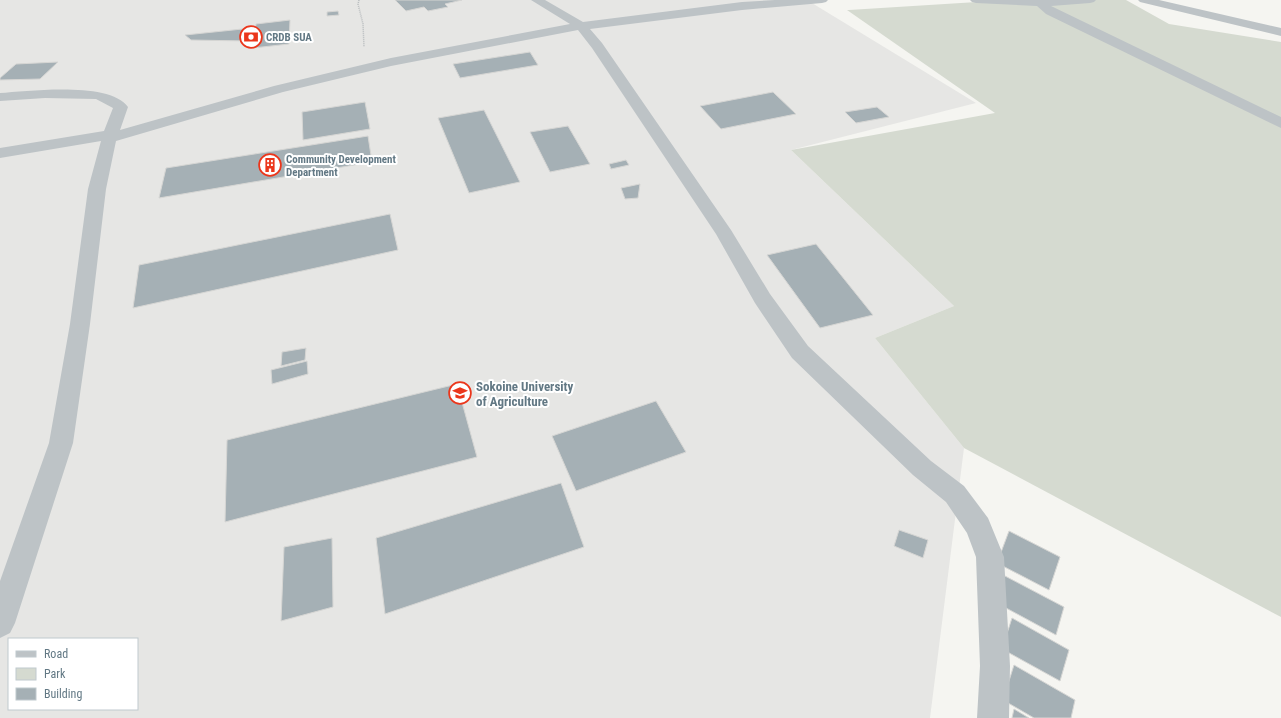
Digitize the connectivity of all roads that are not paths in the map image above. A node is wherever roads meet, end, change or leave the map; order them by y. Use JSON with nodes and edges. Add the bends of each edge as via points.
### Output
{"nodes":[{"id":1,"x":537,"y":0,"type":"edge"},
{"id":2,"x":822,"y":0,"type":"edge"},
{"id":3,"x":976,"y":0,"type":"edge"},
{"id":4,"x":1090,"y":0,"type":"edge"},
{"id":5,"x":1144,"y":0,"type":"edge"},
{"id":6,"x":1150,"y":0,"type":"edge"},
{"id":7,"x":1173,"y":0,"type":"edge"},
{"id":8,"x":1040,"y":3,"type":"junction"},
{"id":9,"x":581,"y":26,"type":"junction"},
{"id":10,"x":1281,"y":32,"type":"edge"},
{"id":11,"x":0,"y":98,"type":"edge"},
{"id":12,"x":1281,"y":123,"type":"edge"},
{"id":13,"x":110,"y":136,"type":"junction"},
{"id":14,"x":0,"y":153,"type":"edge"},
{"id":15,"x":0,"y":622,"type":"edge"},
{"id":16,"x":993,"y":718,"type":"edge"}],
"edges":[{"from":1,"to":9,"type":"lane"},
{"from":2,"to":9,"type":"lane","via":[[742,6]]},
{"from":3,"to":8,"type":"lane"},
{"from":4,"to":8,"type":"lane"},
{"from":5,"to":10,"type":"lane"},
{"from":6,"to":7,"type":"lane","via":[[1166,3]]},
{"from":8,"to":12,"type":"lane","via":[[1050,11]]},
{"from":9,"to":13,"type":"lane","via":[[366,68],[279,89]]},
{"from":9,"to":16,"type":"lane","via":[[725,234],[762,298],[800,352],[922,468],[955,494],[978,527],[990,557],[995,666]]},
{"from":11,"to":13,"type":"lane","via":[[46,94],[98,95],[120,107]]},
{"from":13,"to":14,"type":"lane"},
{"from":13,"to":15,"type":"lane","via":[[97,189],[80,324],[61,443]]}]}
